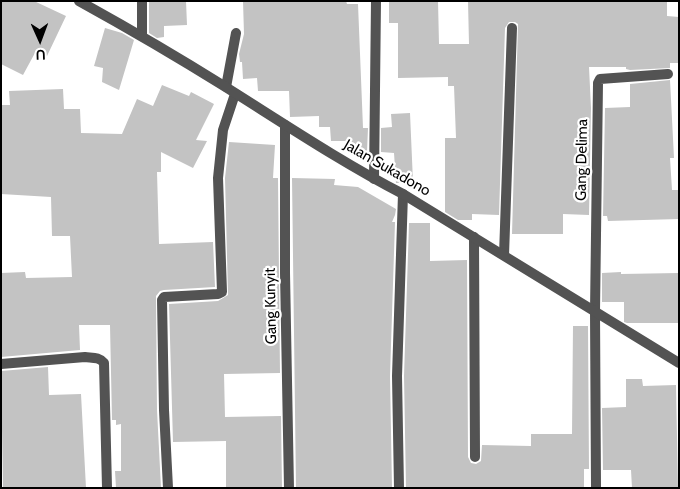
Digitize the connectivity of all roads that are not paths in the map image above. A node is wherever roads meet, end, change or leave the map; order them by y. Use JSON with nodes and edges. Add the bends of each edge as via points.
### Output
{"nodes":[{"id":1,"x":79,"y":1,"type":"edge"},
{"id":2,"x":142,"y":1,"type":"edge"},
{"id":3,"x":376,"y":1,"type":"edge"},
{"id":4,"x":512,"y":28,"type":"dead end"},
{"id":5,"x":236,"y":33,"type":"dead end"},
{"id":6,"x":142,"y":36,"type":"junction"},
{"id":7,"x":668,"y":74,"type":"dead end"},
{"id":8,"x":226,"y":87,"type":"junction"},
{"id":9,"x":235,"y":94,"type":"junction"},
{"id":10,"x":285,"y":125,"type":"junction"},
{"id":11,"x":374,"y":179,"type":"junction"},
{"id":12,"x":402,"y":194,"type":"junction"},
{"id":13,"x":474,"y":237,"type":"junction"},
{"id":14,"x":504,"y":255,"type":"junction"},
{"id":15,"x":595,"y":311,"type":"junction"},
{"id":16,"x":679,"y":363,"type":"edge"},
{"id":17,"x":1,"y":364,"type":"edge"},
{"id":18,"x":475,"y":457,"type":"dead end"},
{"id":19,"x":107,"y":488,"type":"edge"},
{"id":20,"x":168,"y":488,"type":"edge"},
{"id":21,"x":289,"y":488,"type":"edge"},
{"id":22,"x":399,"y":488,"type":"edge"},
{"id":23,"x":596,"y":488,"type":"edge"}],
"edges":[{"from":1,"to":6,"type":"street","name":"Jalan Sukadono"},
{"from":2,"to":6,"type":"street"},
{"from":3,"to":11,"type":"street"},
{"from":4,"to":14,"type":"street"},
{"from":5,"to":8,"type":"street"},
{"from":6,"to":8,"type":"street","name":"Jalan Sukadono"},
{"from":7,"to":15,"type":"street","name":"Gang Delima","via":[[598,80]]},
{"from":8,"to":9,"type":"street","name":"Jalan Sukadono"},
{"from":9,"to":10,"type":"street","name":"Jalan Sukadono"},
{"from":9,"to":20,"type":"street","via":[[223,130],[218,178],[222,292],[164,297],[162,300]]},
{"from":10,"to":11,"type":"street","name":"Jalan Sukadono"},
{"from":10,"to":21,"type":"street","name":"Gang Kunyit"},
{"from":11,"to":12,"type":"street","name":"Jalan Sukadono"},
{"from":12,"to":13,"type":"street","name":"Jalan Sukadono"},
{"from":12,"to":22,"type":"street","via":[[397,376]]},
{"from":13,"to":14,"type":"street","name":"Jalan Sukadono"},
{"from":13,"to":18,"type":"street"},
{"from":14,"to":15,"type":"street","name":"Jalan Sukadono"},
{"from":15,"to":16,"type":"street","name":"Jalan Sukadono"},
{"from":15,"to":23,"type":"street"},
{"from":17,"to":19,"type":"street","via":[[85,357],[104,363]]}]}
